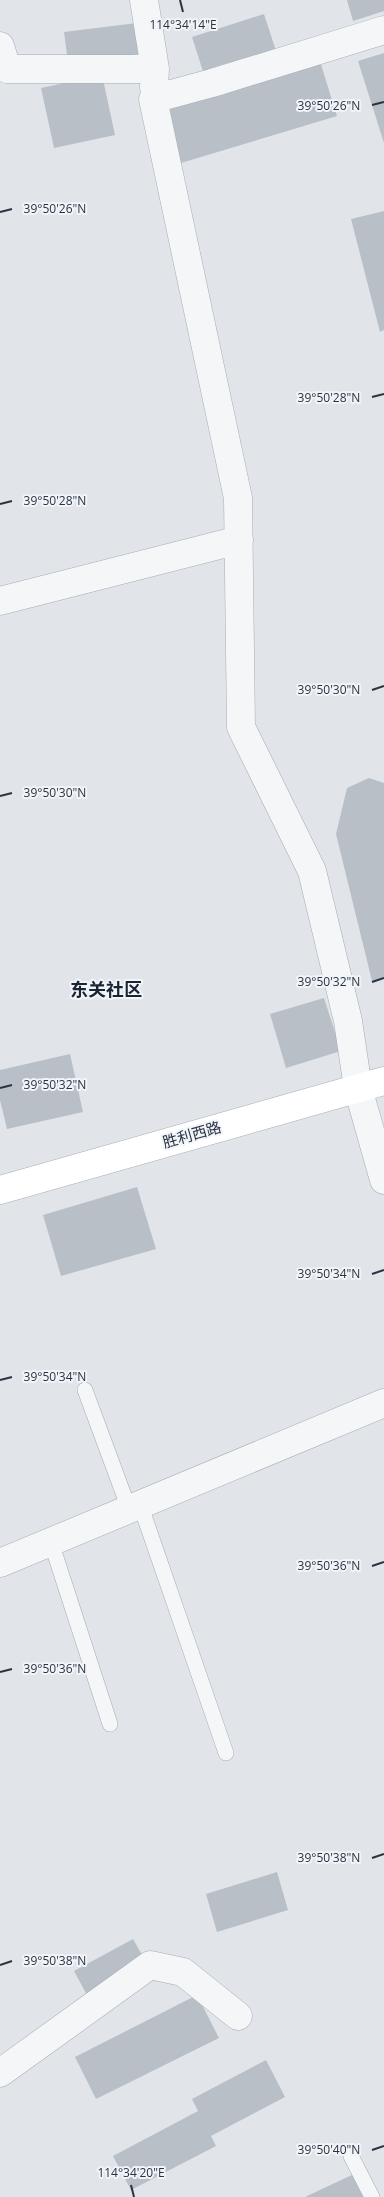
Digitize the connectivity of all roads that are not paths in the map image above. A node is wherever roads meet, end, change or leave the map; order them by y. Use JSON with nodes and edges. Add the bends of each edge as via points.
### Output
{"nodes":[{"id":1,"x":144,"y":0,"type":"edge"},
{"id":2,"x":384,"y":30,"type":"edge"},
{"id":3,"x":0,"y":46,"type":"edge"},
{"id":4,"x":155,"y":69,"type":"junction"},
{"id":5,"x":153,"y":98,"type":"junction"},
{"id":6,"x":239,"y":540,"type":"junction"},
{"id":7,"x":0,"y":601,"type":"edge"},
{"id":8,"x":384,"y":1081,"type":"edge"},
{"id":9,"x":358,"y":1088,"type":"junction"},
{"id":10,"x":384,"y":1180,"type":"edge"},
{"id":11,"x":0,"y":1190,"type":"edge"},
{"id":12,"x":85,"y":1390,"type":"dead end"},
{"id":13,"x":384,"y":1403,"type":"edge"},
{"id":14,"x":134,"y":1507,"type":"junction"},
{"id":15,"x":51,"y":1542,"type":"junction"},
{"id":16,"x":0,"y":1563,"type":"edge"},
{"id":17,"x":110,"y":1724,"type":"dead end"},
{"id":18,"x":226,"y":1753,"type":"dead end"},
{"id":19,"x":238,"y":2016,"type":"dead end"},
{"id":20,"x":0,"y":2073,"type":"edge"},
{"id":21,"x":351,"y":2156,"type":"dead end"},
{"id":22,"x":372,"y":2197,"type":"edge"}],
"edges":[{"from":1,"to":4,"type":"street"},
{"from":2,"to":5,"type":"street"},
{"from":3,"to":4,"type":"street","via":[[7,69]]},
{"from":4,"to":5,"type":"street"},
{"from":5,"to":6,"type":"street","via":[[238,498]]},
{"from":6,"to":7,"type":"street"},
{"from":6,"to":9,"type":"street","via":[[241,727],[312,871],[348,1021]]},
{"from":8,"to":9,"type":"main road","name":"胜利西路"},
{"from":9,"to":10,"type":"street"},
{"from":9,"to":11,"type":"main road","name":"胜利西路"},
{"from":12,"to":14,"type":"lane"},
{"from":13,"to":14,"type":"street"},
{"from":14,"to":15,"type":"street"},
{"from":14,"to":18,"type":"lane"},
{"from":15,"to":16,"type":"street"},
{"from":15,"to":17,"type":"lane"},
{"from":19,"to":20,"type":"street","via":[[183,1972],[150,1965]]},
{"from":21,"to":22,"type":"lane"}]}
